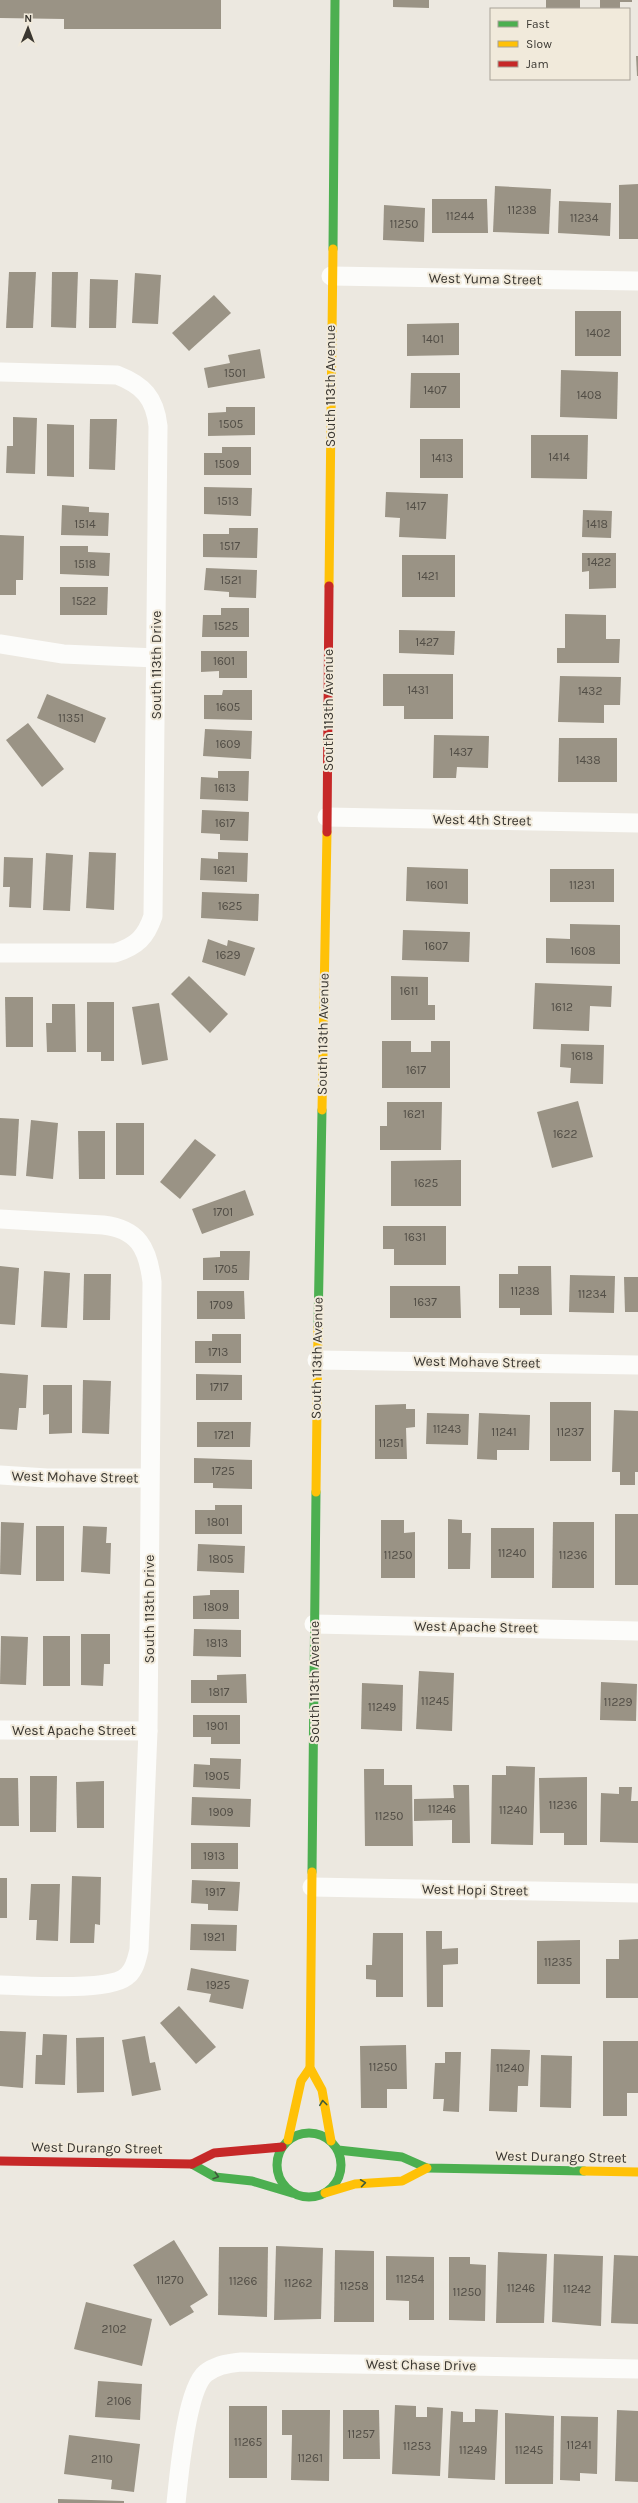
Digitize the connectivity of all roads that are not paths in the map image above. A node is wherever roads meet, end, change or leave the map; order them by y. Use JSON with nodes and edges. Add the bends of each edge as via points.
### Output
{"nodes":[{"id":1,"x":335,"y":0,"type":"edge"},
{"id":2,"x":331,"y":276,"type":"junction"},
{"id":3,"x":638,"y":281,"type":"edge"},
{"id":4,"x":0,"y":372,"type":"edge"},
{"id":5,"x":0,"y":644,"type":"edge"},
{"id":6,"x":156,"y":658,"type":"junction"},
{"id":7,"x":327,"y":817,"type":"junction"},
{"id":8,"x":638,"y":823,"type":"edge"},
{"id":9,"x":0,"y":953,"type":"edge"},
{"id":10,"x":0,"y":1219,"type":"edge"},
{"id":11,"x":317,"y":1360,"type":"junction"},
{"id":12,"x":638,"y":1365,"type":"edge"},
{"id":13,"x":0,"y":1475,"type":"edge"},
{"id":14,"x":149,"y":1478,"type":"junction"},
{"id":15,"x":314,"y":1624,"type":"junction"},
{"id":16,"x":638,"y":1630,"type":"edge"},
{"id":17,"x":0,"y":1730,"type":"edge"},
{"id":18,"x":148,"y":1731,"type":"junction"},
{"id":19,"x":312,"y":1887,"type":"junction"},
{"id":20,"x":638,"y":1893,"type":"edge"},
{"id":21,"x":0,"y":1985,"type":"edge"},
{"id":22,"x":310,"y":2068,"type":"junction"},
{"id":23,"x":331,"y":2141,"type":"junction"},
{"id":24,"x":285,"y":2144,"type":"junction"},
{"id":25,"x":338,"y":2150,"type":"junction"},
{"id":26,"x":0,"y":2161,"type":"edge"},
{"id":27,"x":192,"y":2164,"type":"junction"},
{"id":28,"x":427,"y":2168,"type":"junction"},
{"id":29,"x":638,"y":2172,"type":"edge"},
{"id":30,"x":292,"y":2193,"type":"junction"},
{"id":31,"x":325,"y":2193,"type":"junction"},
{"id":32,"x":638,"y":2369,"type":"edge"},
{"id":33,"x":176,"y":2503,"type":"edge"}],
"edges":[{"from":1,"to":2,"type":"street","name":"South 113th Avenue"},
{"from":2,"to":3,"type":"street","name":"West Yuma Street"},
{"from":2,"to":7,"type":"street","name":"South 113th Avenue"},
{"from":4,"to":6,"type":"street","name":"South 113th Drive","via":[[117,375],[144,389],[152,400],[158,426]]},
{"from":5,"to":6,"type":"street","via":[[63,654]]},
{"from":6,"to":9,"type":"street","name":"South 113th Drive","via":[[154,901],[153,916],[141,941],[129,948],[100,954]]},
{"from":7,"to":8,"type":"street","name":"West 4th Street"},
{"from":7,"to":11,"type":"street","name":"South 113th Avenue"},
{"from":10,"to":14,"type":"street","name":"South 113th Drive","via":[[116,1226],[129,1232],[140,1242],[147,1254],[152,1282]]},
{"from":11,"to":12,"type":"street","name":"West Mohave Street"},
{"from":11,"to":15,"type":"street","name":"South 113th Avenue"},
{"from":13,"to":14,"type":"street","name":"West Mohave Street","via":[[47,1478]]},
{"from":14,"to":18,"type":"street","name":"South 113th Drive"},
{"from":15,"to":16,"type":"street","name":"West Apache Street"},
{"from":15,"to":19,"type":"street","name":"South 113th Avenue"},
{"from":17,"to":18,"type":"street","name":"West Apache Street"},
{"from":18,"to":21,"type":"street","name":"South 113th Drive","via":[[140,1936],[135,1963],[128,1976],[115,1983],[100,1986]]},
{"from":19,"to":20,"type":"street","name":"West Hopi Street"},
{"from":19,"to":22,"type":"street","name":"South 113th Avenue"},
{"from":23,"to":22,"type":"street","one_way":true,"via":[[320,2082]]},
{"from":22,"to":24,"type":"street","via":[[300,2081]]},
{"from":23,"to":24,"type":"street","via":[[319,2135],[305,2133]]},
{"from":23,"to":25,"type":"street"},
{"from":24,"to":27,"type":"street","via":[[254,2151],[214,2153]]},
{"from":24,"to":30,"type":"street","via":[[278,2155],[278,2172]]},
{"from":25,"to":28,"type":"street","via":[[402,2157]]},
{"from":25,"to":31,"type":"street","via":[[340,2174],[334,2185]]},
{"from":26,"to":27,"type":"street","name":"West Durango Street"},
{"from":27,"to":30,"type":"street","one_way":true,"via":[[214,2177],[262,2183]]},
{"from":28,"to":29,"type":"street","name":"West Durango Street"},
{"from":31,"to":28,"type":"street","one_way":true,"via":[[355,2184],[402,2180]]},
{"from":30,"to":31,"type":"street","via":[[314,2197]]},
{"from":32,"to":33,"type":"street","name":"West Chase Drive","via":[[241,2362],[216,2367],[206,2373],[198,2383],[191,2403]]}]}
